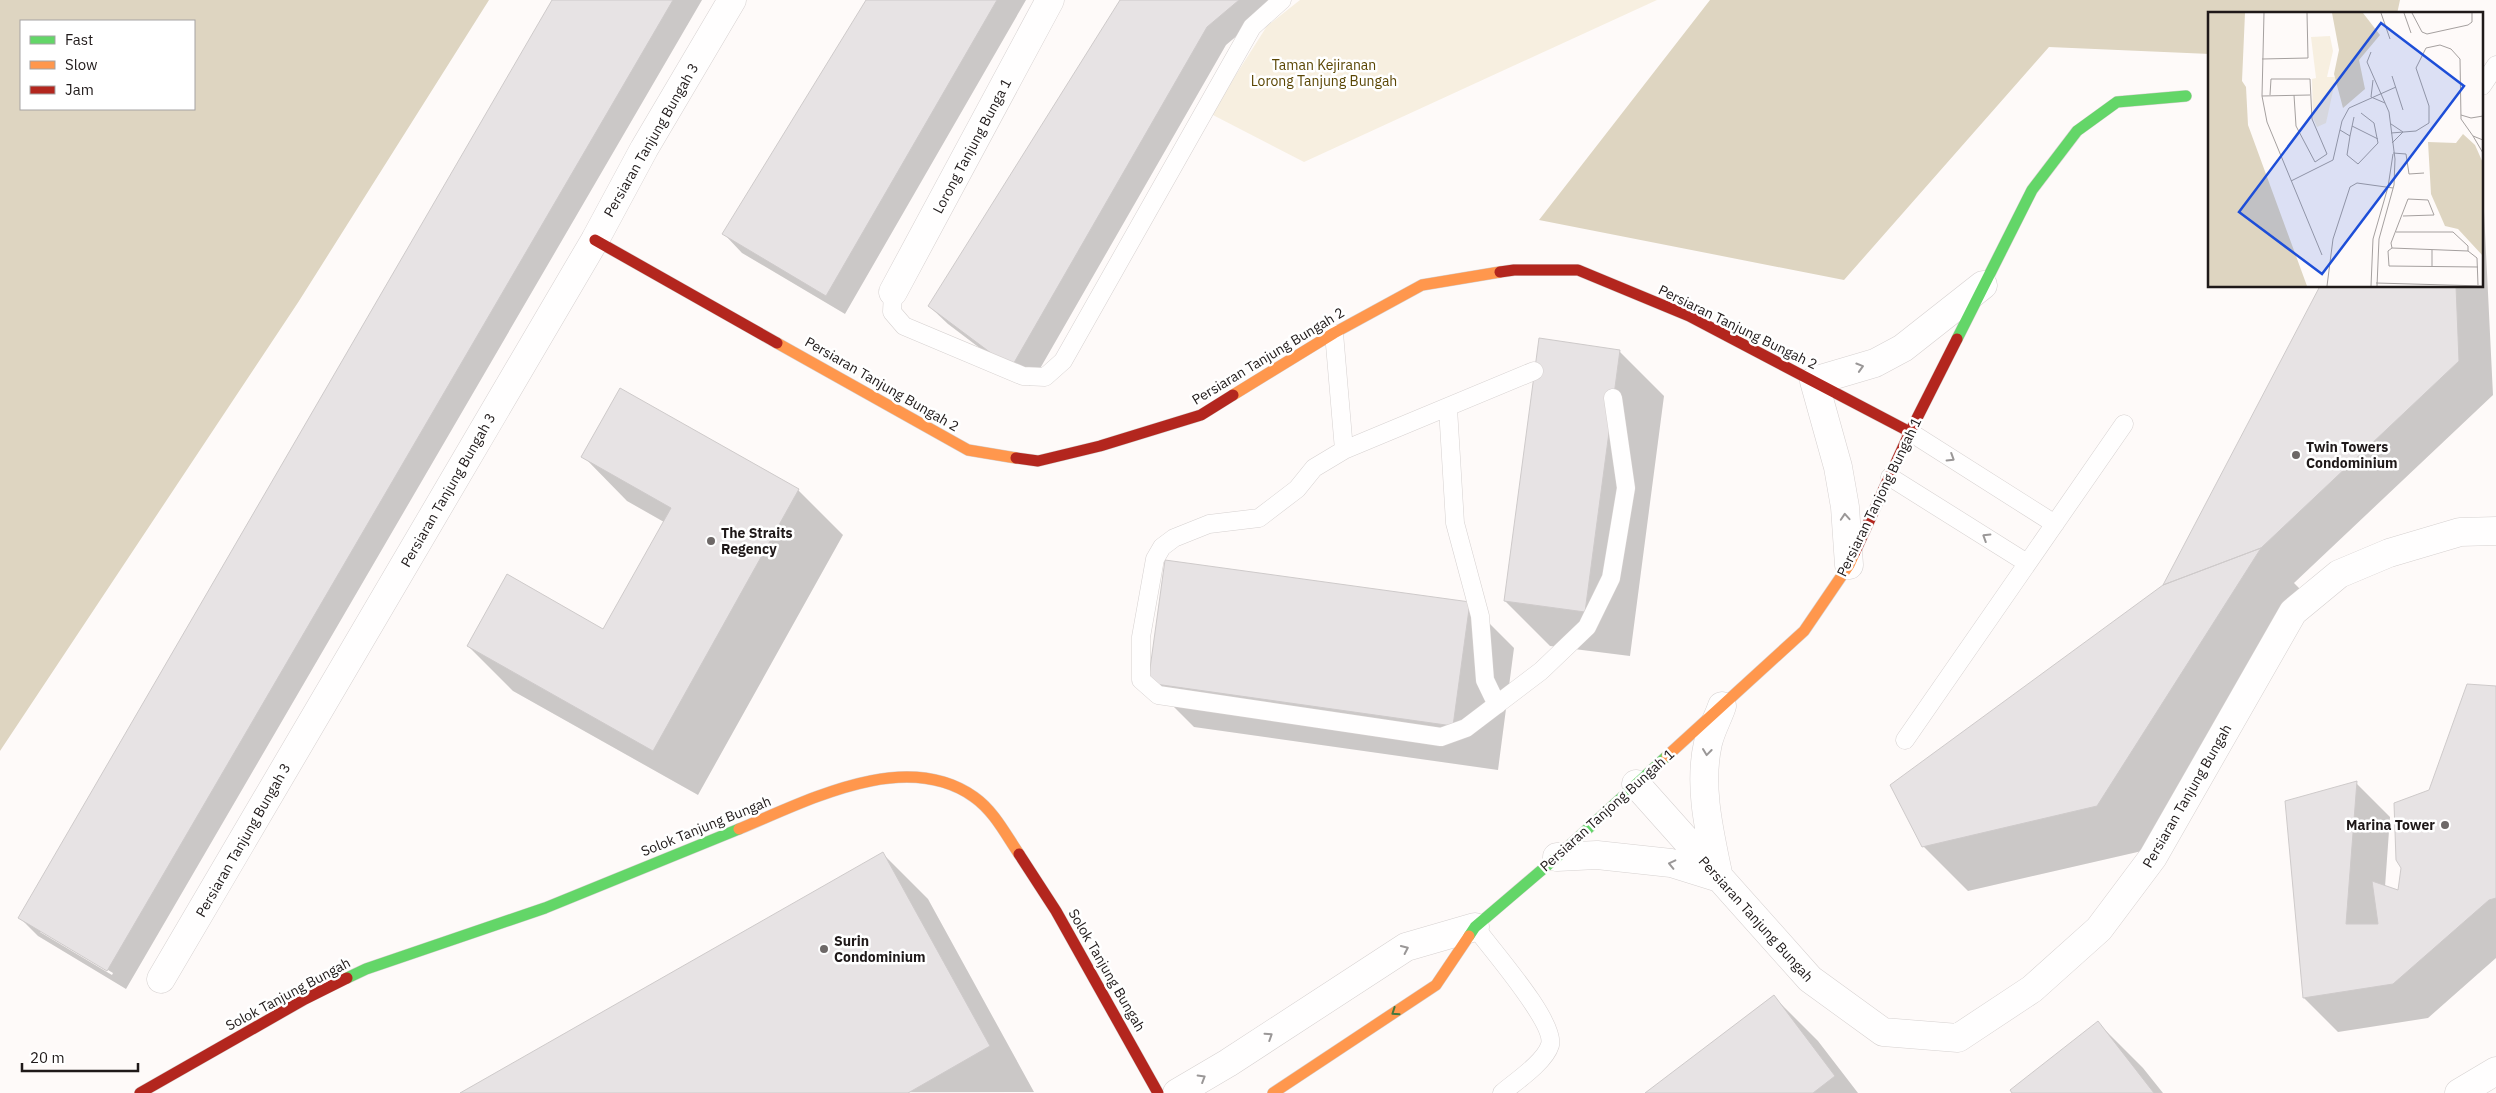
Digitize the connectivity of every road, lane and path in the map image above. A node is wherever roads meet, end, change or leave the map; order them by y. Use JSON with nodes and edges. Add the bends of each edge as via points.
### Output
{"nodes":[{"id":1,"x":732,"y":0,"type":"edge"},
{"id":2,"x":1050,"y":0,"type":"edge"},
{"id":3,"x":1282,"y":0,"type":"edge"},
{"id":4,"x":2496,"y":65,"type":"edge"},
{"id":5,"x":2484,"y":83,"type":"edge"},
{"id":6,"x":2186,"y":96,"type":"dead end"},
{"id":7,"x":595,"y":240,"type":"junction"},
{"id":8,"x":1982,"y":285,"type":"junction"},
{"id":9,"x":893,"y":292,"type":"joint"},
{"id":10,"x":1334,"y":333,"type":"junction"},
{"id":11,"x":1534,"y":371,"type":"dead end"},
{"id":12,"x":1814,"y":381,"type":"junction"},
{"id":13,"x":1614,"y":398,"type":"dead end"},
{"id":14,"x":1448,"y":408,"type":"junction"},
{"id":15,"x":2124,"y":424,"type":"dead end"},
{"id":16,"x":1910,"y":432,"type":"junction"},
{"id":17,"x":1344,"y":450,"type":"junction"},
{"id":18,"x":1890,"y":477,"type":"junction"},
{"id":19,"x":2054,"y":524,"type":"junction"},
{"id":20,"x":2496,"y":531,"type":"edge"},
{"id":21,"x":2028,"y":563,"type":"junction"},
{"id":22,"x":1849,"y":565,"type":"junction"},
{"id":23,"x":1497,"y":705,"type":"junction"},
{"id":24,"x":1722,"y":706,"type":"junction"},
{"id":25,"x":1905,"y":740,"type":"dead end"},
{"id":26,"x":1636,"y":784,"type":"junction"},
{"id":27,"x":1557,"y":857,"type":"junction"},
{"id":28,"x":1719,"y":878,"type":"junction"},
{"id":29,"x":1475,"y":927,"type":"junction"},
{"id":30,"x":161,"y":979,"type":"dead end"},
{"id":31,"x":2496,"y":1071,"type":"edge"},
{"id":32,"x":140,"y":1093,"type":"edge"},
{"id":33,"x":1158,"y":1093,"type":"edge"},
{"id":34,"x":1177,"y":1093,"type":"edge"},
{"id":35,"x":1273,"y":1093,"type":"edge"},
{"id":36,"x":1502,"y":1093,"type":"edge"},
{"id":37,"x":2459,"y":1093,"type":"edge"}],
"edges":[{"from":1,"to":7,"type":"street","name":"Persiaran Tanjung Bungah 3","via":[[644,149]]},
{"from":2,"to":9,"type":"street","name":"Lorong Tanjung Bunga 1"},
{"from":3,"to":9,"type":"lane","via":[[1252,27],[1063,361],[1045,377],[1023,376],[904,326],[892,312]]},
{"from":4,"to":5,"type":"lane"},
{"from":6,"to":8,"type":"street","name":"Persiaran Tanjong Bungah 1","via":[[2116,102],[2077,131],[2032,190]]},
{"from":7,"to":10,"type":"street","name":"Persiaran Tanjung Bungah 2","via":[[968,450],[1038,461],[1201,415]]},
{"from":7,"to":30,"type":"street","name":"Persiaran Tanjung Bungah 3"},
{"from":12,"to":8,"type":"street","one_way":true,"via":[[1876,363],[1903,348]]},
{"from":8,"to":16,"type":"street","name":"Persiaran Tanjong Bungah 1"},
{"from":10,"to":12,"type":"street","name":"Persiaran Tanjung Bungah 2","via":[[1422,284],[1514,270],[1578,270],[1689,316]]},
{"from":10,"to":17,"type":"lane"},
{"from":11,"to":14,"type":"lane"},
{"from":12,"to":16,"type":"street","name":"Persiaran Tanjung Bungah 2"},
{"from":22,"to":12,"type":"street","one_way":true,"via":[[1838,467]]},
{"from":13,"to":23,"type":"lane","via":[[1626,488],[1611,578],[1587,627],[1541,671]]},
{"from":14,"to":17,"type":"lane"},
{"from":14,"to":23,"type":"lane","via":[[1455,523],[1480,616],[1486,680]]},
{"from":15,"to":19,"type":"lane"},
{"from":16,"to":18,"type":"street","name":"Persiaran Tanjong Bungah 1"},
{"from":16,"to":19,"type":"lane","one_way":true},
{"from":17,"to":23,"type":"lane","via":[[1314,468],[1297,489],[1259,518],[1209,524],[1174,538],[1162,547],[1155,559],[1141,637],[1141,680],[1158,695],[1441,737],[1466,728]]},
{"from":21,"to":18,"type":"lane","one_way":true},
{"from":18,"to":22,"type":"street","name":"Persiaran Tanjong Bungah 1"},
{"from":19,"to":21,"type":"lane"},
{"from":20,"to":28,"type":"street","name":"Persiaran Tanjung Bungah","via":[[2460,532],[2389,553],[2339,574],[2293,612],[2153,857],[2099,929],[2032,989],[1958,1038],[1883,1032],[1810,979]]},
{"from":21,"to":25,"type":"lane"},
{"from":22,"to":24,"type":"street","name":"Persiaran Tanjong Bungah 1","via":[[1804,631]]},
{"from":24,"to":26,"type":"street","name":"Persiaran Tanjong Bungah 1"},
{"from":24,"to":28,"type":"street","one_way":true,"via":[[1708,742],[1705,772],[1706,816]]},
{"from":26,"to":27,"type":"street","name":"Persiaran Tanjong Bungah 1"},
{"from":26,"to":28,"type":"street","name":"Persiaran Tanjung Bungah"},
{"from":28,"to":27,"type":"street","one_way":true,"via":[[1662,862],[1597,855]]},
{"from":27,"to":29,"type":"street","name":"Persiaran Tanjong Bungah 1"},
{"from":34,"to":29,"type":"street","name":"Persiaran Tanjong Bungah 1","one_way":true,"via":[[1406,947]]},
{"from":29,"to":35,"type":"street","name":"Persiaran Tanjong Bungah 1","one_way":true,"via":[[1436,984]]},
{"from":29,"to":36,"type":"lane","via":[[1542,1016],[1550,1035],[1544,1056]]},
{"from":31,"to":37,"type":"street"},
{"from":32,"to":33,"type":"street","name":"Solok Tanjung Bungah","via":[[305,999],[366,969],[545,908],[788,808],[864,781],[914,776],[952,783],[976,798],[995,818],[1056,911]]}]}
